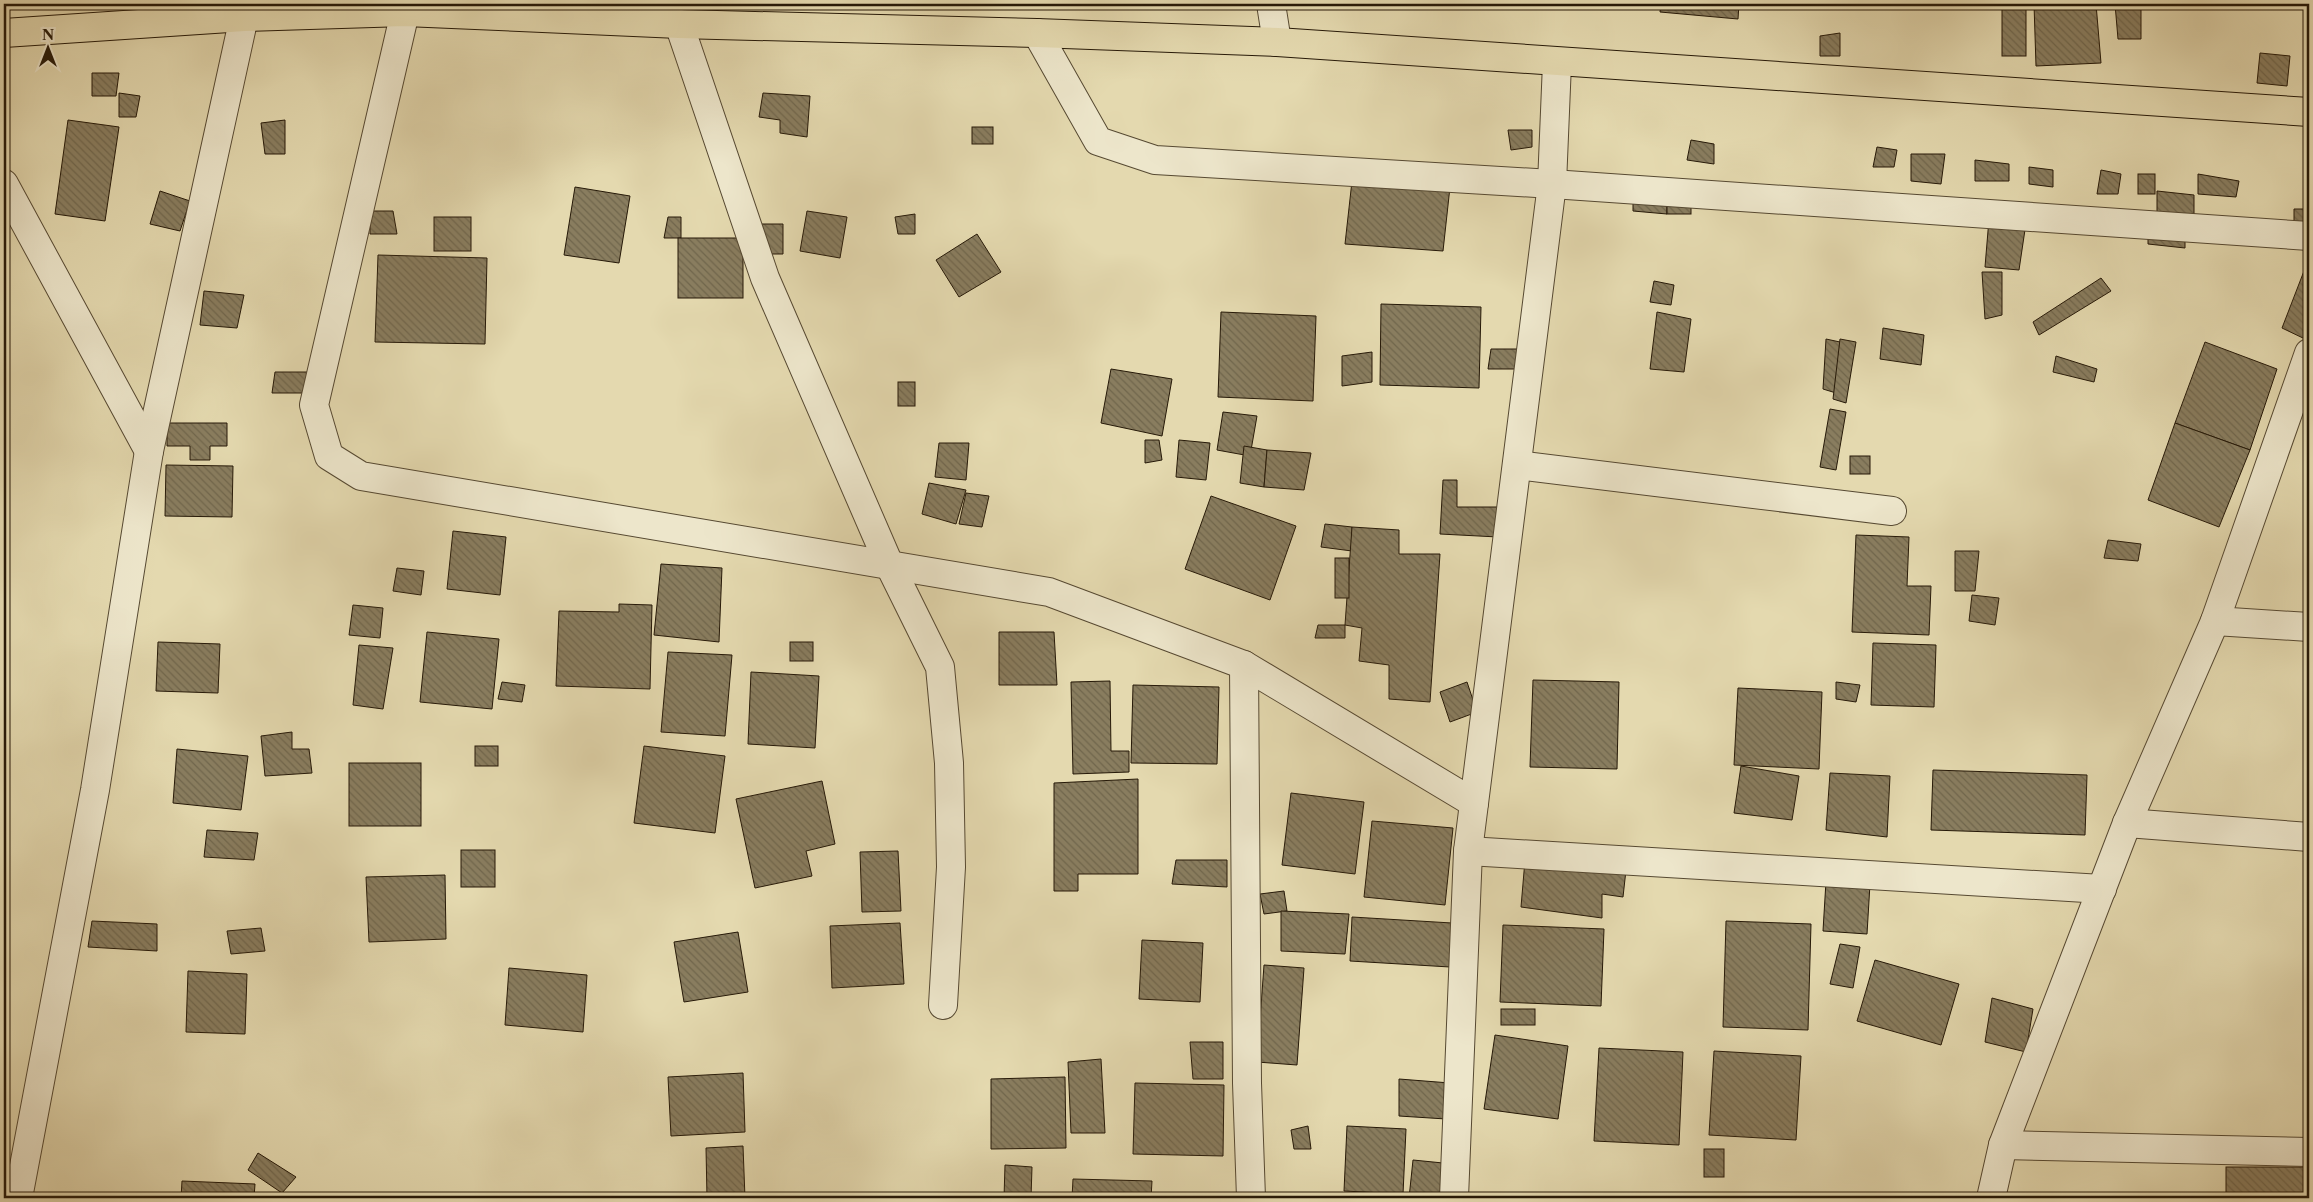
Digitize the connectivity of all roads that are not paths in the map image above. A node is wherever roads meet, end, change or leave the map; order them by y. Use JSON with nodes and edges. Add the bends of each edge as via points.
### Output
{"nodes":[{"id":1,"x":1271,"y":4,"type":"edge"},
{"id":2,"x":405,"y":12,"type":"junction"},
{"id":3,"x":244,"y":18,"type":"junction"},
{"id":4,"x":679,"y":24,"type":"junction"},
{"id":5,"x":4,"y":33,"type":"edge"},
{"id":6,"x":1037,"y":33,"type":"junction"},
{"id":7,"x":1277,"y":42,"type":"junction"},
{"id":8,"x":1557,"y":63,"type":"junction"},
{"id":9,"x":2309,"y":112,"type":"edge"},
{"id":10,"x":4,"y":184,"type":"edge"},
{"id":11,"x":1552,"y":184,"type":"junction"},
{"id":12,"x":2309,"y":236,"type":"edge"},
{"id":13,"x":2309,"y":353,"type":"edge"},
{"id":14,"x":149,"y":451,"type":"junction"},
{"id":15,"x":1517,"y":465,"type":"junction"},
{"id":16,"x":1892,"y":510,"type":"dead end"},
{"id":17,"x":889,"y":564,"type":"junction"},
{"id":18,"x":2216,"y":621,"type":"junction"},
{"id":19,"x":2309,"y":627,"type":"edge"},
{"id":20,"x":1244,"y":665,"type":"junction"},
{"id":21,"x":1474,"y":803,"type":"junction"},
{"id":22,"x":2127,"y":823,"type":"junction"},
{"id":23,"x":2309,"y":837,"type":"edge"},
{"id":24,"x":1468,"y":851,"type":"junction"},
{"id":25,"x":2102,"y":889,"type":"junction"},
{"id":26,"x":943,"y":1005,"type":"dead end"},
{"id":27,"x":2003,"y":1145,"type":"junction"},
{"id":28,"x":2309,"y":1152,"type":"edge"},
{"id":29,"x":18,"y":1198,"type":"edge"},
{"id":30,"x":1251,"y":1198,"type":"edge"},
{"id":31,"x":1454,"y":1198,"type":"edge"},
{"id":32,"x":1991,"y":1198,"type":"edge"}],
"edges":[{"from":1,"to":7,"type":"street"},
{"from":2,"to":3,"type":"highway"},
{"from":2,"to":4,"type":"highway"},
{"from":2,"to":17,"type":"street","via":[[314,405],[329,456],[361,476]]},
{"from":3,"to":5,"type":"highway"},
{"from":3,"to":14,"type":"street"},
{"from":4,"to":6,"type":"highway"},
{"from":4,"to":17,"type":"street","via":[[765,278]]},
{"from":6,"to":7,"type":"highway"},
{"from":6,"to":11,"type":"street","via":[[1098,141],[1155,160]]},
{"from":7,"to":8,"type":"highway"},
{"from":8,"to":9,"type":"highway"},
{"from":8,"to":11,"type":"street"},
{"from":10,"to":14,"type":"street"},
{"from":11,"to":12,"type":"street"},
{"from":11,"to":15,"type":"street"},
{"from":13,"to":18,"type":"street"},
{"from":14,"to":29,"type":"street","via":[[95,790]]},
{"from":15,"to":16,"type":"street"},
{"from":15,"to":21,"type":"street"},
{"from":17,"to":20,"type":"street","via":[[1049,592]]},
{"from":17,"to":26,"type":"street","via":[[940,667],[949,763],[951,867]]},
{"from":18,"to":19,"type":"street"},
{"from":18,"to":22,"type":"street"},
{"from":20,"to":21,"type":"street"},
{"from":20,"to":30,"type":"street"},
{"from":21,"to":24,"type":"street"},
{"from":22,"to":23,"type":"street"},
{"from":22,"to":25,"type":"street"},
{"from":24,"to":25,"type":"street"},
{"from":24,"to":31,"type":"street"},
{"from":25,"to":27,"type":"street"},
{"from":27,"to":28,"type":"street"},
{"from":27,"to":32,"type":"street"}]}
